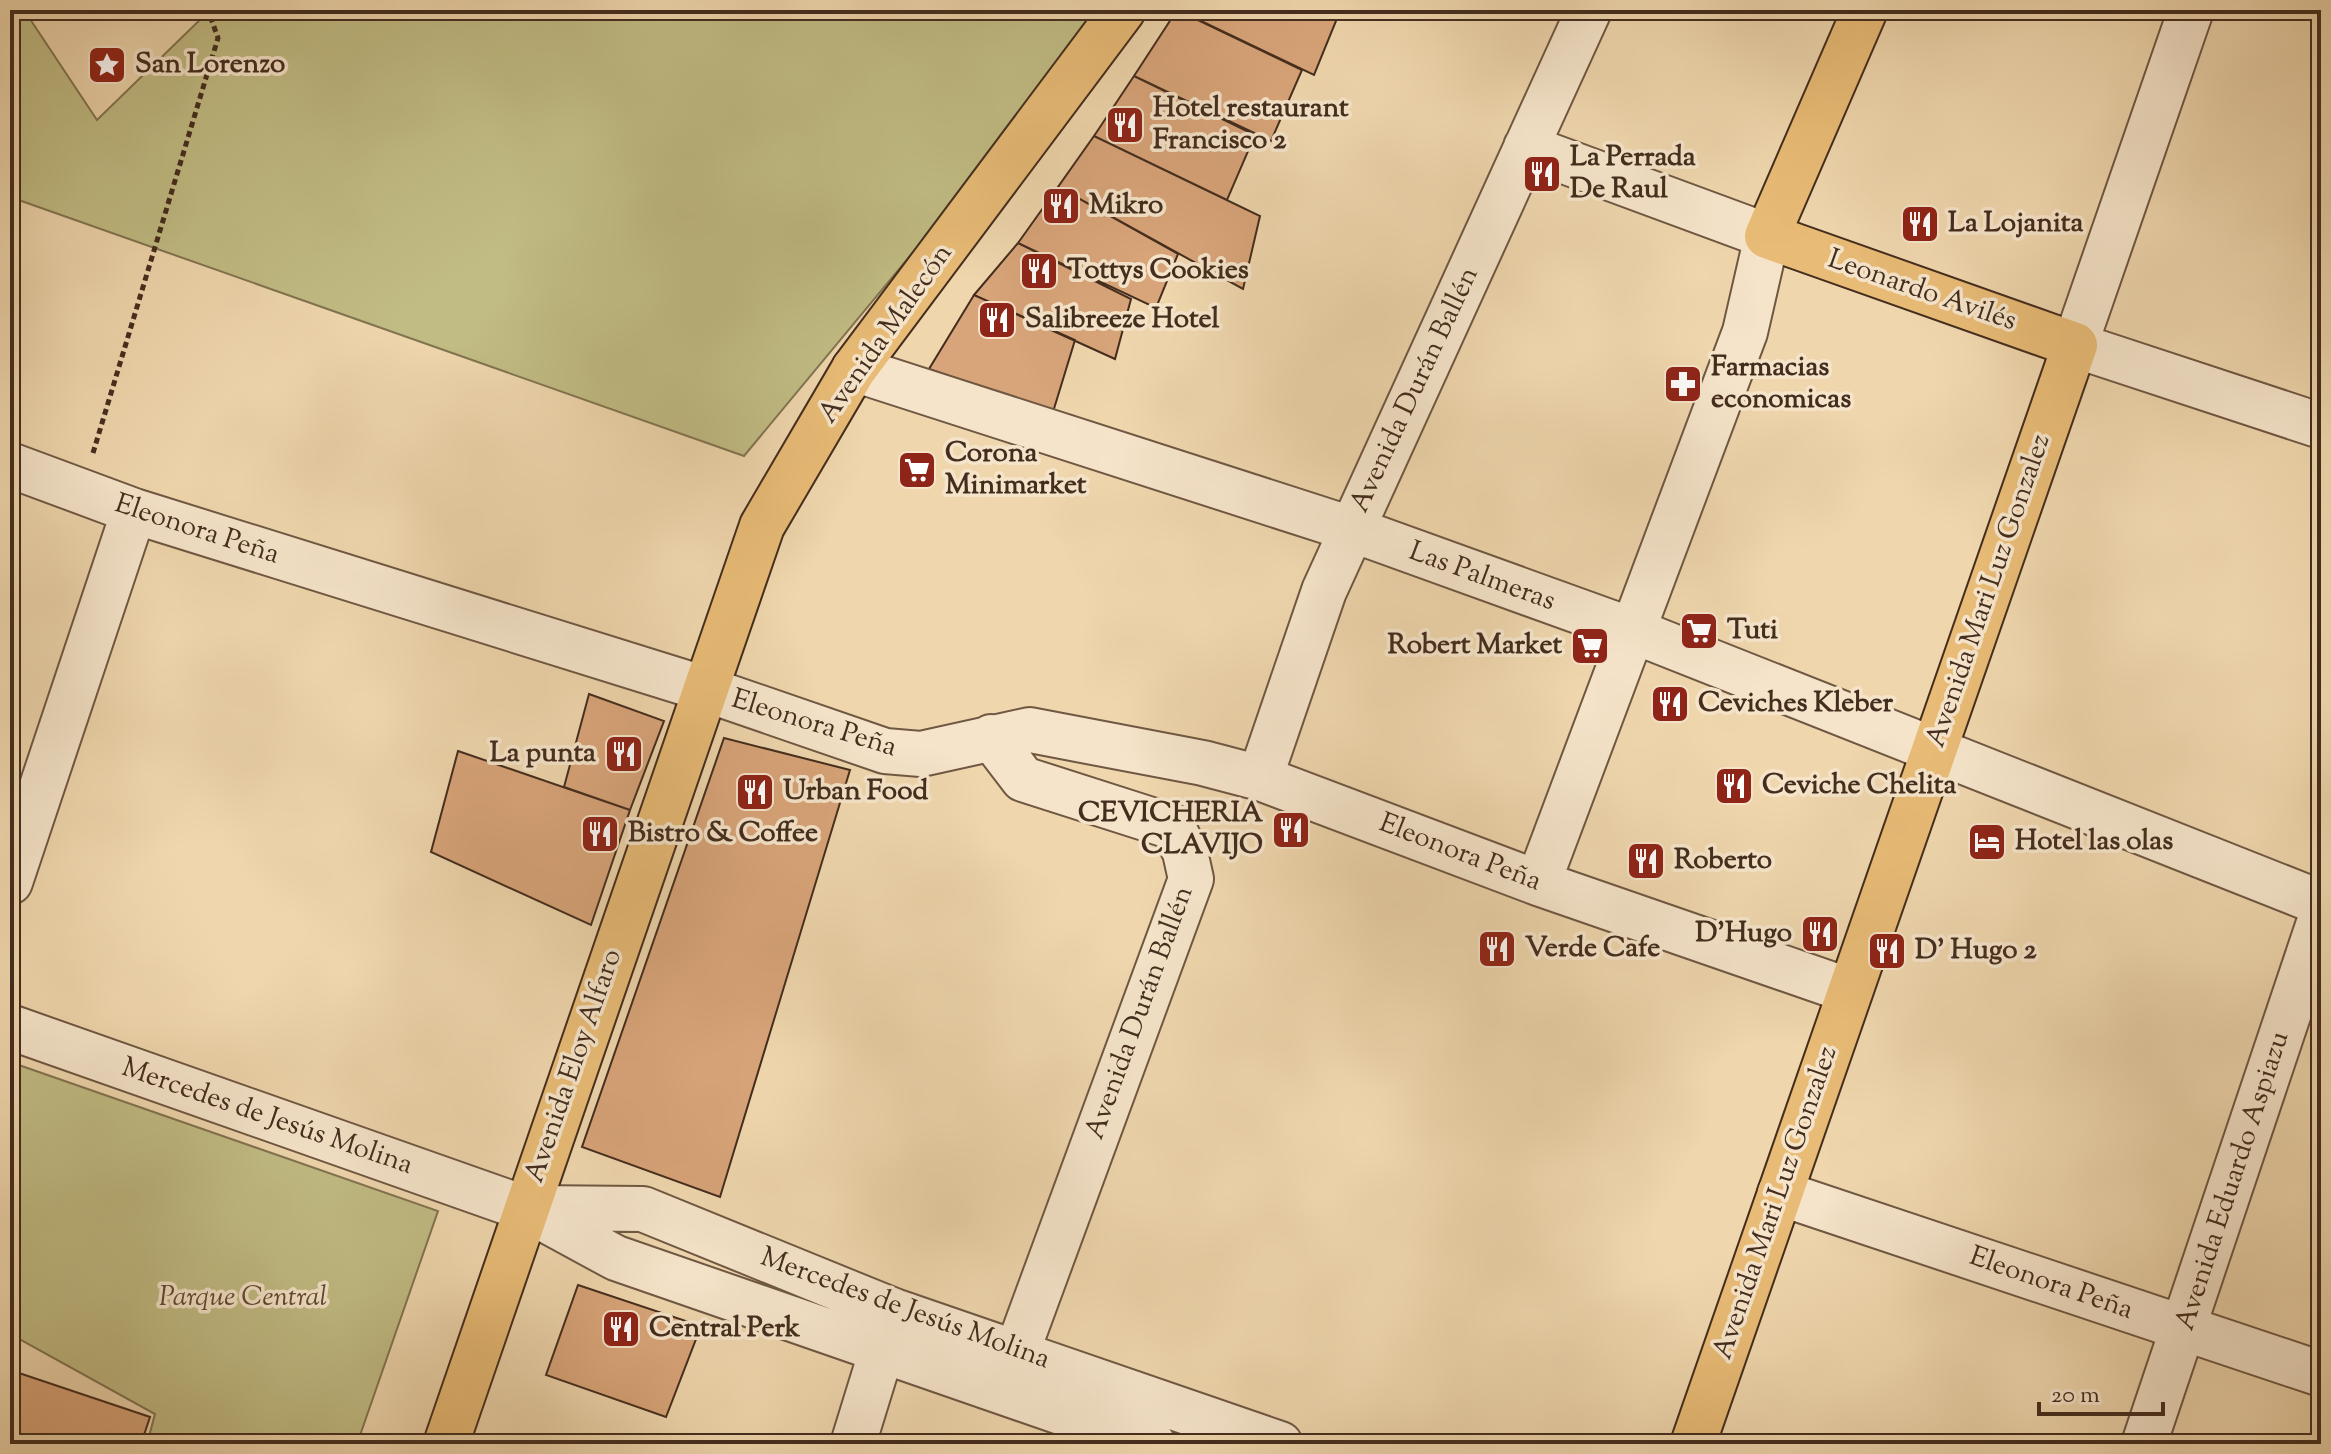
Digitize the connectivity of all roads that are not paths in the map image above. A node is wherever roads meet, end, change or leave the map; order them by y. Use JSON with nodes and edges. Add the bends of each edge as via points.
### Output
{"nodes":[{"id":1,"x":1123,"y":10,"type":"edge"},
{"id":2,"x":1589,"y":10,"type":"edge"},
{"id":3,"x":1865,"y":10,"type":"edge"},
{"id":4,"x":2191,"y":10,"type":"edge"},
{"id":5,"x":1526,"y":147,"type":"junction"},
{"id":6,"x":1767,"y":236,"type":"junction"},
{"id":7,"x":2075,"y":345,"type":"junction"},
{"id":8,"x":854,"y":369,"type":"junction"},
{"id":9,"x":2321,"y":426,"type":"edge"},
{"id":10,"x":10,"y":465,"type":"edge"},
{"id":11,"x":134,"y":511,"type":"junction"},
{"id":12,"x":1351,"y":529,"type":"junction"},
{"id":13,"x":1631,"y":630,"type":"junction"},
{"id":14,"x":705,"y":689,"type":"junction"},
{"id":15,"x":991,"y":737,"type":"junction"},
{"id":16,"x":1934,"y":749,"type":"junction"},
{"id":17,"x":1260,"y":778,"type":"junction"},
{"id":18,"x":10,"y":882,"type":"edge"},
{"id":19,"x":1538,"y":883,"type":"junction"},
{"id":20,"x":2321,"y":903,"type":"edge"},
{"id":21,"x":2321,"y":917,"type":"edge"},
{"id":22,"x":1850,"y":991,"type":"junction"},
{"id":23,"x":10,"y":1027,"type":"edge"},
{"id":24,"x":1780,"y":1193,"type":"junction"},
{"id":25,"x":524,"y":1208,"type":"junction"},
{"id":26,"x":2184,"y":1329,"type":"junction"},
{"id":27,"x":888,"y":1331,"type":"junction"},
{"id":28,"x":1017,"y":1352,"type":"junction"},
{"id":29,"x":2321,"y":1374,"type":"edge"},
{"id":30,"x":1252,"y":1439,"type":"edge"},
{"id":31,"x":446,"y":1444,"type":"edge"},
{"id":32,"x":853,"y":1444,"type":"edge"},
{"id":33,"x":1153,"y":1444,"type":"edge"},
{"id":34,"x":1693,"y":1444,"type":"edge"},
{"id":35,"x":2144,"y":1444,"type":"edge"}],
"edges":[{"from":1,"to":8,"type":"main road","name":"Avenida Malecón"},
{"from":2,"to":5,"type":"street","name":"Avenida Durán Ballén"},
{"from":3,"to":6,"type":"main road"},
{"from":4,"to":7,"type":"street","name":"Avenida Mari Luz Gonzalez"},
{"from":5,"to":6,"type":"street","name":"Leonardo Avilés"},
{"from":5,"to":12,"type":"street","name":"Avenida Durán Ballén"},
{"from":6,"to":7,"type":"main road","name":"Leonardo Avilés"},
{"from":6,"to":13,"type":"street","via":[[1745,332]]},
{"from":7,"to":9,"type":"street","name":"Leonardo Avilés"},
{"from":7,"to":16,"type":"main road","name":"Avenida Mari Luz Gonzalez"},
{"from":8,"to":12,"type":"street","name":"Las Palmeras"},
{"from":8,"to":14,"type":"main road","name":"Avenida Malecón","via":[[762,526]]},
{"from":10,"to":11,"type":"street","name":"Eleonora Peña"},
{"from":11,"to":14,"type":"street","name":"Eleonora Peña"},
{"from":11,"to":18,"type":"street"},
{"from":12,"to":13,"type":"street","name":"Las Palmeras"},
{"from":12,"to":17,"type":"street","name":"Avenida Durán Ballén","via":[[1324,591]]},
{"from":13,"to":16,"type":"street","name":"Las Palmeras"},
{"from":13,"to":19,"type":"street"},
{"from":14,"to":15,"type":"street","name":"Eleonora Peña","via":[[885,751],[921,754]]},
{"from":14,"to":25,"type":"main road","name":"Avenida Eloy Alfaro"},
{"from":15,"to":17,"type":"street","name":"Eleonora Peña","via":[[1030,730]]},
{"from":15,"to":28,"type":"street","name":"Avenida Durán Ballén","via":[[1023,779],[1173,827],[1191,879]]},
{"from":16,"to":20,"type":"street","name":"Las Palmeras"},
{"from":16,"to":22,"type":"main road","name":"Avenida Mari Luz Gonzalez"},
{"from":17,"to":19,"type":"street","name":"Eleonora Peña"},
{"from":19,"to":22,"type":"street","name":"Eleonora Peña"},
{"from":21,"to":26,"type":"street","name":"Avenida Eduardo Aspiazu"},
{"from":22,"to":24,"type":"main road","name":"Avenida Mari Luz Gonzalez"},
{"from":23,"to":25,"type":"street","name":"Mercedes de Jesús Molina"},
{"from":24,"to":26,"type":"street","name":"Eleonora Peña"},
{"from":24,"to":34,"type":"main road","name":"Avenida Mari Luz Gonzalez"},
{"from":25,"to":27,"type":"street","name":"Mercedes de Jesús Molina","via":[[643,1209]]},
{"from":25,"to":31,"type":"main road","name":"Avenida Eloy Alfaro"},
{"from":26,"to":29,"type":"street","name":"Eleonora Peña"},
{"from":26,"to":35,"type":"street","name":"Avenida Eduardo Aspiazu"},
{"from":27,"to":28,"type":"street","name":"Mercedes de Jesús Molina"},
{"from":27,"to":32,"type":"street"},
{"from":27,"to":33,"type":"street","name":"Mercedes de Jesús Molina"},
{"from":28,"to":30,"type":"street","name":"Mercedes de Jesús Molina"}]}
